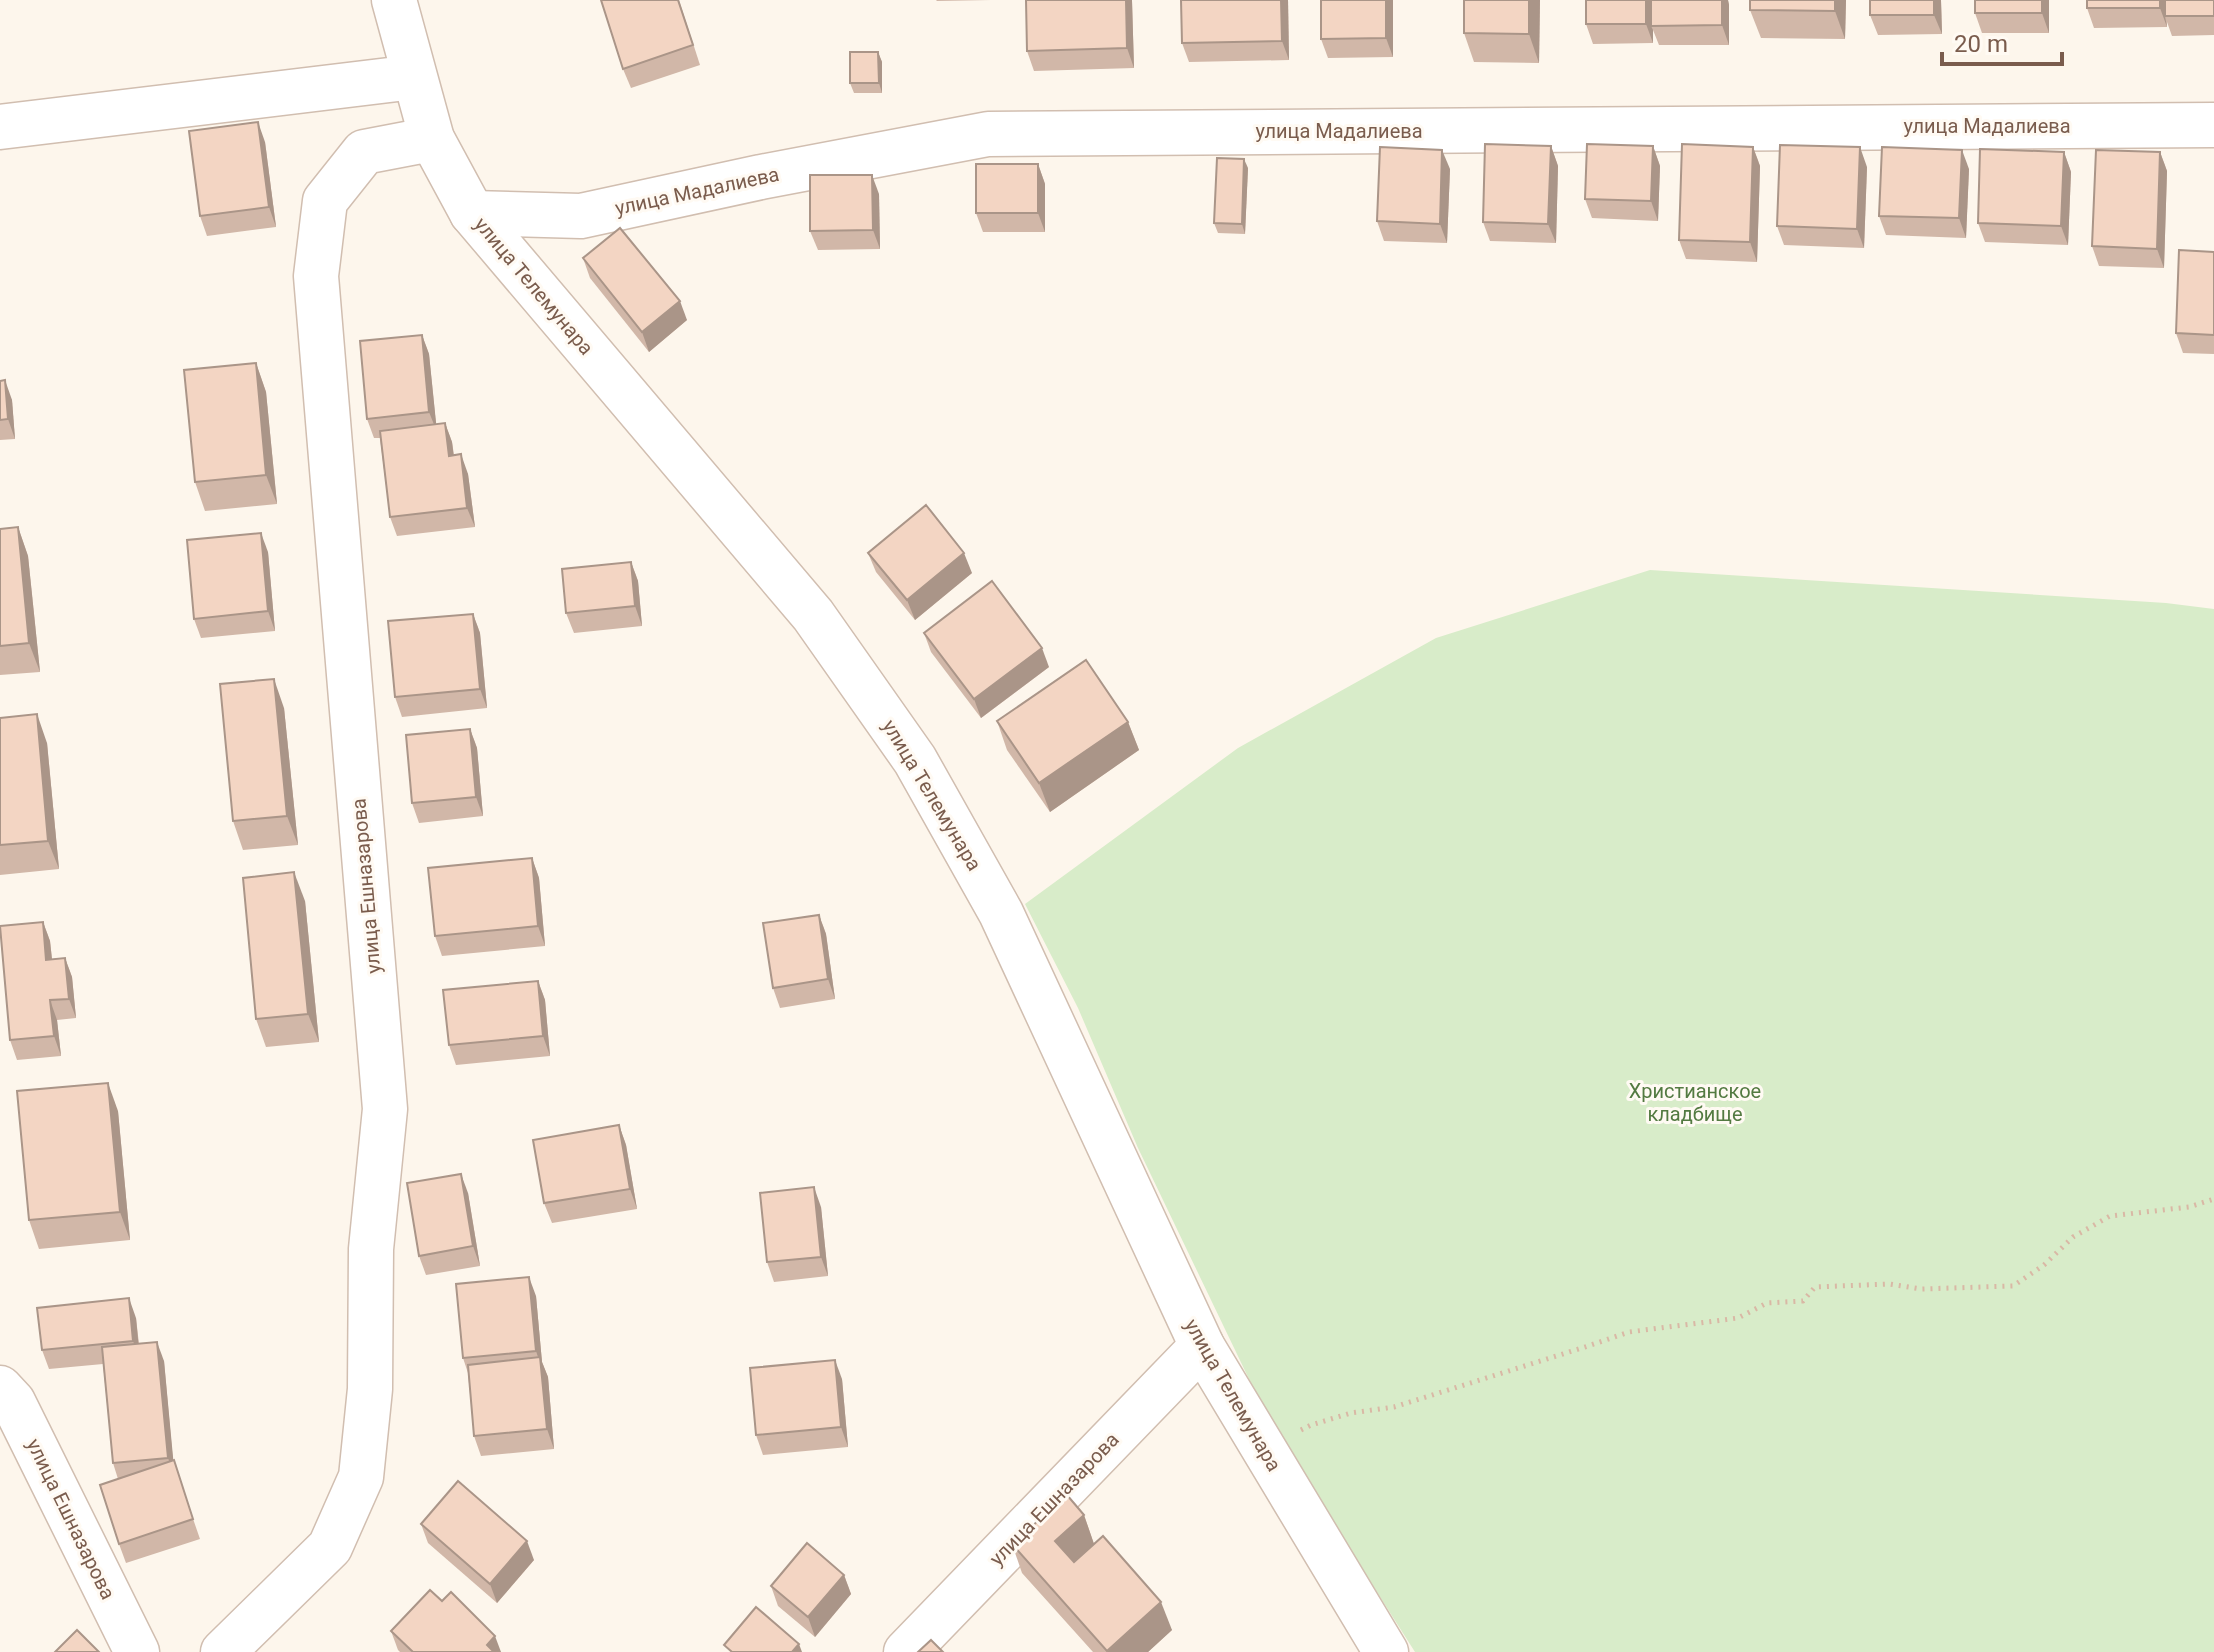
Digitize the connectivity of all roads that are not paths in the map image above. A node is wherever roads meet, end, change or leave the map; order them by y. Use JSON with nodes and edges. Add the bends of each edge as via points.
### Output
{"nodes":[{"id":1,"x":394,"y":0,"type":"edge"},
{"id":2,"x":414,"y":77,"type":"junction"},
{"id":3,"x":2214,"y":125,"type":"edge"},
{"id":4,"x":0,"y":127,"type":"edge"},
{"id":5,"x":432,"y":139,"type":"junction"},
{"id":6,"x":472,"y":213,"type":"junction"},
{"id":7,"x":1202,"y":1346,"type":"junction"},
{"id":8,"x":0,"y":1388,"type":"edge"},
{"id":9,"x":137,"y":1652,"type":"edge"},
{"id":10,"x":223,"y":1652,"type":"edge"},
{"id":11,"x":906,"y":1652,"type":"edge"},
{"id":12,"x":1386,"y":1652,"type":"edge"}],
"edges":[{"from":1,"to":2,"type":"street","name":"улица Телемунара"},
{"from":2,"to":4,"type":"street"},
{"from":2,"to":5,"type":"street","name":"улица Телемунара"},
{"from":3,"to":6,"type":"street","name":"улица Мадалиева","via":[[988,134],[581,216]]},
{"from":5,"to":6,"type":"street","name":"улица Телемунара"},
{"from":5,"to":10,"type":"street","name":"улица Ешназарова","via":[[364,152],[325,201],[316,276],[385,1109],[371,1249],[370,1389],[361,1477],[330,1547]]},
{"from":6,"to":7,"type":"street","name":"улица Телемунара","via":[[813,615],[915,760],[1001,913]]},
{"from":7,"to":11,"type":"street","name":"улица Ешназарова"},
{"from":7,"to":12,"type":"street","name":"улица Телемунара"},
{"from":8,"to":9,"type":"street","name":"улица Ешназарова","via":[[13,1402]]}]}
